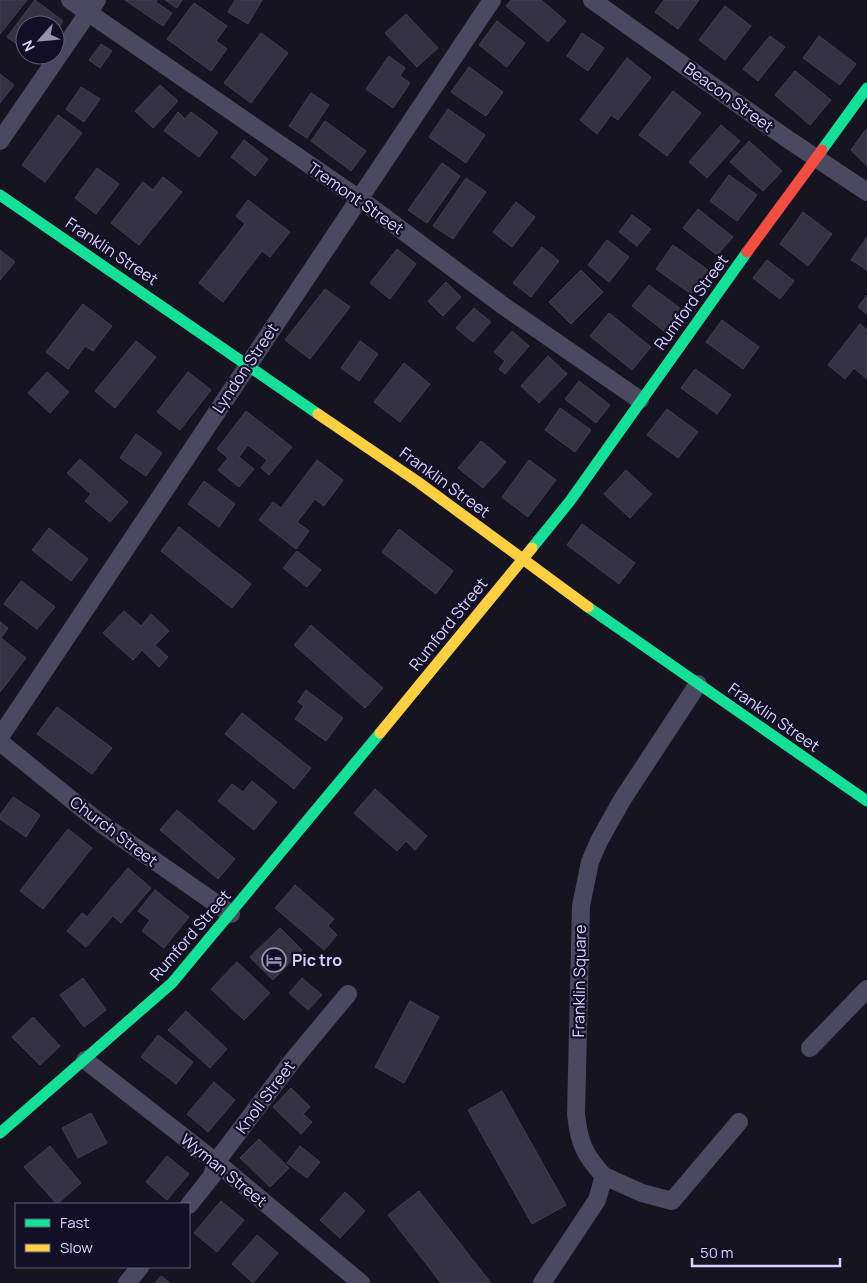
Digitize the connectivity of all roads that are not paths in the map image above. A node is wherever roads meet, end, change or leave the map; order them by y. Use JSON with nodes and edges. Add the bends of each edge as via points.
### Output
{"nodes":[{"id":1,"x":70,"y":0,"type":"edge"},
{"id":2,"x":492,"y":0,"type":"edge"},
{"id":3,"x":592,"y":0,"type":"edge"},
{"id":4,"x":93,"y":6,"type":"edge"},
{"id":5,"x":867,"y":88,"type":"edge"},
{"id":6,"x":0,"y":140,"type":"edge"},
{"id":7,"x":816,"y":158,"type":"junction"},
{"id":8,"x":867,"y":192,"type":"edge"},
{"id":9,"x":0,"y":194,"type":"edge"},
{"id":10,"x":358,"y":198,"type":"junction"},
{"id":11,"x":247,"y":363,"type":"junction"},
{"id":12,"x":640,"y":400,"type":"junction"},
{"id":13,"x":522,"y":560,"type":"junction"},
{"id":14,"x":698,"y":684,"type":"junction"},
{"id":15,"x":0,"y":737,"type":"edge"},
{"id":16,"x":0,"y":742,"type":"edge"},
{"id":17,"x":867,"y":801,"type":"edge"},
{"id":18,"x":231,"y":914,"type":"junction"},
{"id":19,"x":867,"y":989,"type":"edge"},
{"id":20,"x":348,"y":994,"type":"dead end"},
{"id":21,"x":810,"y":1048,"type":"dead end"},
{"id":22,"x":85,"y":1060,"type":"junction"},
{"id":23,"x":739,"y":1122,"type":"dead end"},
{"id":24,"x":0,"y":1133,"type":"edge"},
{"id":25,"x":216,"y":1162,"type":"junction"},
{"id":26,"x":604,"y":1176,"type":"junction"},
{"id":27,"x":190,"y":1204,"type":"edge"},
{"id":28,"x":139,"y":1268,"type":"edge"},
{"id":29,"x":127,"y":1283,"type":"edge"},
{"id":30,"x":361,"y":1283,"type":"edge"},
{"id":31,"x":542,"y":1283,"type":"edge"}],
"edges":[{"from":1,"to":4,"type":"street","name":"Tremont Street"},
{"from":2,"to":10,"type":"street","name":"Lyndon Street"},
{"from":3,"to":7,"type":"street","name":"Beacon Street"},
{"from":4,"to":6,"type":"street"},
{"from":4,"to":10,"type":"street","name":"Tremont Street"},
{"from":5,"to":7,"type":"street","name":"Rumford Street"},
{"from":7,"to":8,"type":"street","name":"Beacon Street"},
{"from":7,"to":12,"type":"street","name":"Rumford Street"},
{"from":9,"to":11,"type":"street","name":"Franklin Street"},
{"from":10,"to":11,"type":"street","name":"Lyndon Street"},
{"from":10,"to":12,"type":"street","name":"Tremont Street","via":[[505,307]]},
{"from":11,"to":13,"type":"street","name":"Franklin Street","via":[[450,505]]},
{"from":11,"to":15,"type":"street","name":"Lyndon Street"},
{"from":12,"to":13,"type":"street","name":"Rumford Street","via":[[570,501]]},
{"from":13,"to":14,"type":"street","name":"Franklin Street"},
{"from":13,"to":18,"type":"street","name":"Rumford Street"},
{"from":14,"to":17,"type":"street","name":"Franklin Street"},
{"from":14,"to":26,"type":"street","name":"Franklin Square","via":[[599,840],[590,862],[581,906],[578,1138],[590,1161]]},
{"from":16,"to":18,"type":"street","name":"Church Street","via":[[99,822]]},
{"from":18,"to":22,"type":"street","name":"Rumford Street","via":[[172,983]]},
{"from":19,"to":21,"type":"street"},
{"from":20,"to":25,"type":"street","name":"Knoll Street"},
{"from":22,"to":24,"type":"street","name":"Rumford Street"},
{"from":22,"to":25,"type":"street","name":"Wyman Street"},
{"from":23,"to":26,"type":"street","via":[[672,1201],[642,1193]]},
{"from":25,"to":27,"type":"street","name":"Knoll Street","via":[[212,1176]]},
{"from":25,"to":30,"type":"street","name":"Wyman Street"},
{"from":26,"to":31,"type":"street","via":[[597,1200]]},
{"from":28,"to":29,"type":"street"}]}
